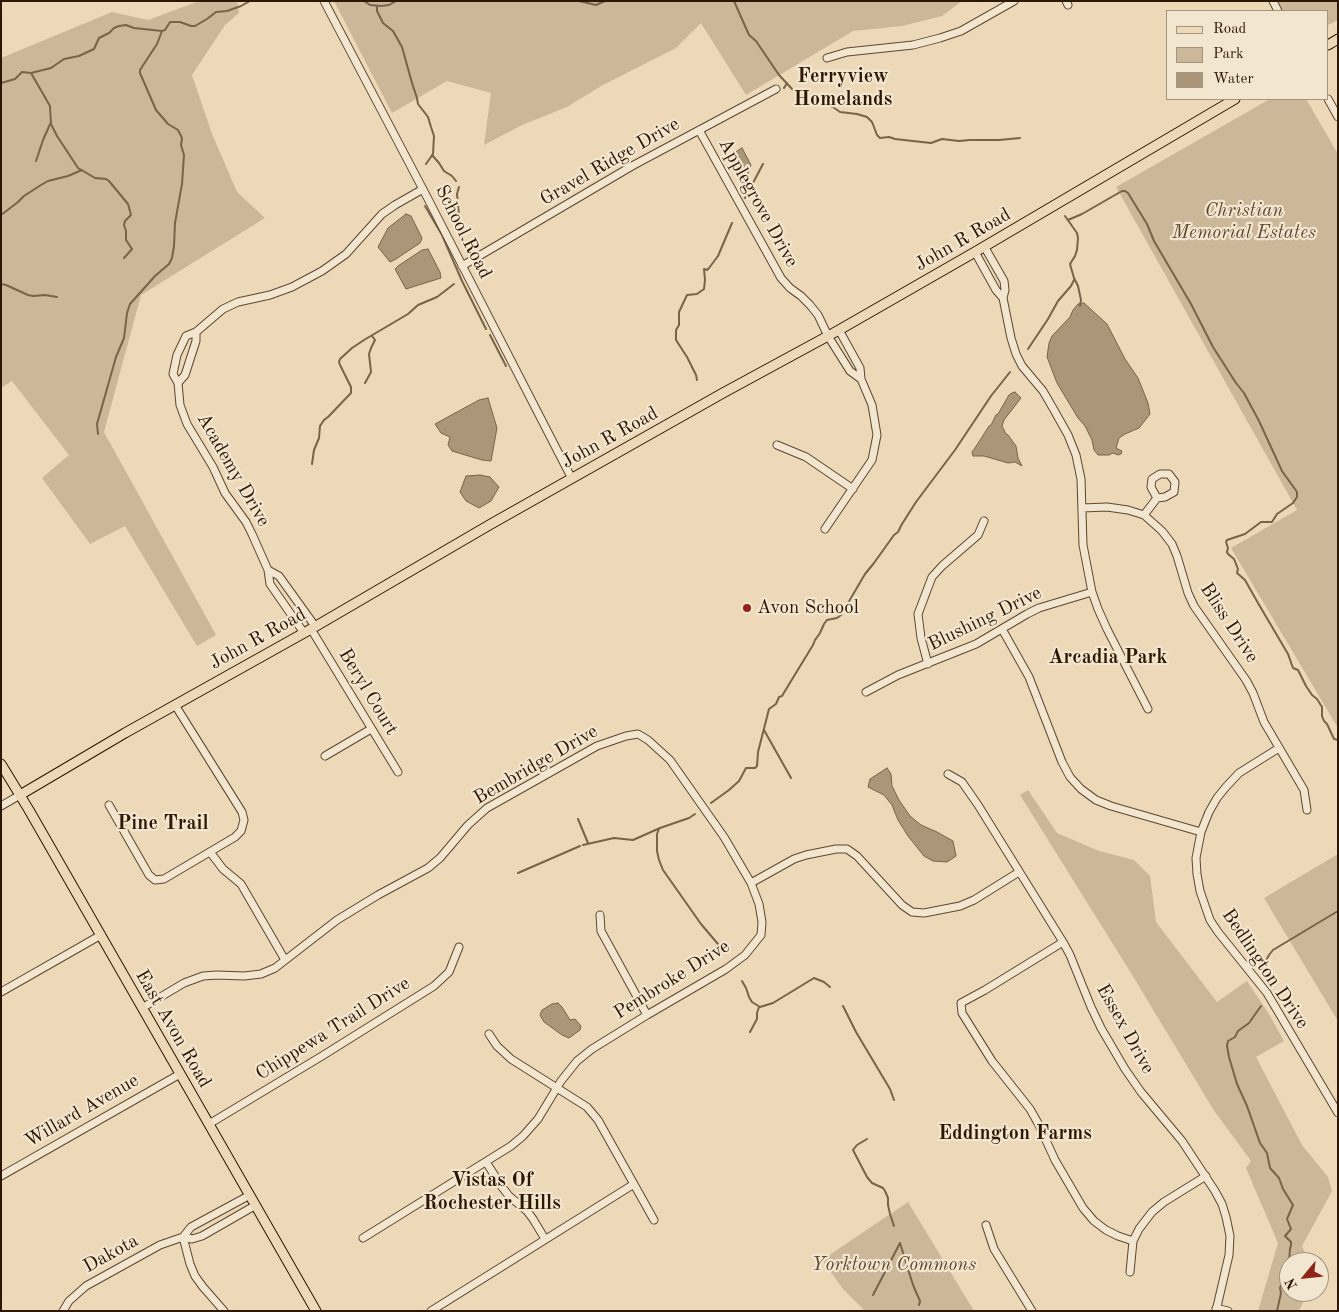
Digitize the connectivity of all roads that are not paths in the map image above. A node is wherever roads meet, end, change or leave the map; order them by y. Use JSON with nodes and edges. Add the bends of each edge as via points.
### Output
{"nodes":[{"id":1,"x":324,"y":1,"type":"edge"},
{"id":2,"x":1014,"y":1,"type":"edge"},
{"id":3,"x":827,"y":58,"type":"dead end"},
{"id":4,"x":776,"y":89,"type":"dead end"},
{"id":5,"x":1233,"y":100,"type":"edge"},
{"id":6,"x":1329,"y":100,"type":"edge"},
{"id":7,"x":1338,"y":117,"type":"edge"},
{"id":8,"x":699,"y":130,"type":"junction"},
{"id":9,"x":423,"y":189,"type":"junction"},
{"id":10,"x":984,"y":246,"type":"junction"},
{"id":11,"x":974,"y":252,"type":"junction"},
{"id":12,"x":462,"y":266,"type":"junction"},
{"id":13,"x":1003,"y":298,"type":"junction"},
{"id":14,"x":839,"y":330,"type":"junction"},
{"id":15,"x":196,"y":332,"type":"junction"},
{"id":16,"x":828,"y":336,"type":"junction"},
{"id":17,"x":861,"y":378,"type":"junction"},
{"id":18,"x":178,"y":383,"type":"junction"},
{"id":19,"x":777,"y":444,"type":"dead end"},
{"id":20,"x":572,"y":479,"type":"junction"},
{"id":21,"x":853,"y":489,"type":"junction"},
{"id":22,"x":1157,"y":498,"type":"dead end"},
{"id":23,"x":1082,"y":508,"type":"junction"},
{"id":24,"x":1144,"y":515,"type":"junction"},
{"id":25,"x":984,"y":521,"type":"dead end"},
{"id":26,"x":825,"y":529,"type":"dead end"},
{"id":27,"x":268,"y":570,"type":"junction"},
{"id":28,"x":1092,"y":592,"type":"junction"},
{"id":29,"x":310,"y":629,"type":"junction"},
{"id":30,"x":1002,"y":629,"type":"junction"},
{"id":31,"x":928,"y":664,"type":"junction"},
{"id":32,"x":866,"y":692,"type":"dead end"},
{"id":33,"x":175,"y":705,"type":"junction"},
{"id":34,"x":1148,"y":709,"type":"dead end"},
{"id":35,"x":371,"y":729,"type":"junction"},
{"id":36,"x":1279,"y":748,"type":"junction"},
{"id":37,"x":325,"y":756,"type":"dead end"},
{"id":38,"x":1,"y":764,"type":"edge"},
{"id":39,"x":398,"y":772,"type":"dead end"},
{"id":40,"x":948,"y":774,"type":"dead end"},
{"id":41,"x":20,"y":795,"type":"junction"},
{"id":42,"x":109,"y":805,"type":"dead end"},
{"id":43,"x":1,"y":806,"type":"edge"},
{"id":44,"x":1307,"y":810,"type":"dead end"},
{"id":45,"x":1201,"y":832,"type":"junction"},
{"id":46,"x":210,"y":852,"type":"junction"},
{"id":47,"x":1019,"y":872,"type":"junction"},
{"id":48,"x":751,"y":884,"type":"junction"},
{"id":49,"x":600,"y":915,"type":"dead end"},
{"id":50,"x":101,"y":935,"type":"junction"},
{"id":51,"x":1063,"y":942,"type":"junction"},
{"id":52,"x":459,"y":947,"type":"dead end"},
{"id":53,"x":285,"y":960,"type":"junction"},
{"id":54,"x":1,"y":992,"type":"edge"},
{"id":55,"x":142,"y":1008,"type":"junction"},
{"id":56,"x":647,"y":1015,"type":"junction"},
{"id":57,"x":489,"y":1034,"type":"dead end"},
{"id":58,"x":180,"y":1074,"type":"junction"},
{"id":59,"x":557,"y":1088,"type":"junction"},
{"id":60,"x":1338,"y":1113,"type":"edge"},
{"id":61,"x":209,"y":1124,"type":"junction"},
{"id":62,"x":486,"y":1162,"type":"junction"},
{"id":63,"x":1,"y":1176,"type":"edge"},
{"id":64,"x":1206,"y":1176,"type":"junction"},
{"id":65,"x":634,"y":1184,"type":"junction"},
{"id":66,"x":250,"y":1194,"type":"junction"},
{"id":67,"x":256,"y":1205,"type":"junction"},
{"id":68,"x":654,"y":1220,"type":"dead end"},
{"id":69,"x":986,"y":1224,"type":"dead end"},
{"id":70,"x":183,"y":1237,"type":"junction"},
{"id":71,"x":363,"y":1238,"type":"dead end"},
{"id":72,"x":545,"y":1239,"type":"junction"},
{"id":73,"x":1133,"y":1241,"type":"junction"},
{"id":74,"x":1130,"y":1272,"type":"dead end"},
{"id":75,"x":1216,"y":1309,"type":"edge"},
{"id":76,"x":63,"y":1311,"type":"edge"},
{"id":77,"x":224,"y":1311,"type":"edge"},
{"id":78,"x":316,"y":1311,"type":"edge"},
{"id":79,"x":431,"y":1311,"type":"edge"},
{"id":80,"x":1032,"y":1311,"type":"edge"},
{"id":81,"x":1228,"y":1311,"type":"edge"}],
"edges":[{"from":1,"to":9,"type":"street","name":"School Road"},
{"from":2,"to":3,"type":"street","via":[[961,31],[940,38]]},
{"from":4,"to":8,"type":"street","name":"Gravel Ridge Drive"},
{"from":5,"to":10,"type":"main road","name":"John R Road"},
{"from":6,"to":7,"type":"street"},
{"from":8,"to":12,"type":"street","name":"Gravel Ridge Drive"},
{"from":8,"to":16,"type":"street","name":"Applegrove Drive","via":[[781,278],[810,305]]},
{"from":9,"to":12,"type":"street","name":"School Road"},
{"from":9,"to":15,"type":"street","name":"Academy Drive","via":[[382,214],[346,254],[322,271],[292,287],[223,309]]},
{"from":10,"to":11,"type":"main road","name":"John R Road"},
{"from":10,"to":13,"type":"street","via":[[1004,281]]},
{"from":11,"to":13,"type":"street"},
{"from":11,"to":14,"type":"main road","name":"John R Road"},
{"from":12,"to":20,"type":"street","name":"School Road"},
{"from":13,"to":23,"type":"street","via":[[1016,354],[1068,435],[1076,455]]},
{"from":14,"to":16,"type":"main road","name":"John R Road"},
{"from":14,"to":17,"type":"street","via":[[860,368]]},
{"from":15,"to":18,"type":"street","via":[[185,375]]},
{"from":15,"to":18,"type":"street","name":"Academy Drive","via":[[186,336],[177,355],[173,374]]},
{"from":16,"to":17,"type":"street","name":"Applegrove Drive","via":[[850,371]]},
{"from":16,"to":20,"type":"main road","name":"John R Road"},
{"from":17,"to":21,"type":"street","via":[[872,405],[877,435],[872,460]]},
{"from":18,"to":27,"type":"street","name":"Academy Drive","via":[[180,405],[187,424],[225,493],[246,522]]},
{"from":19,"to":21,"type":"street","via":[[806,457]]},
{"from":20,"to":29,"type":"main road","name":"John R Road"},
{"from":21,"to":26,"type":"street"},
{"from":22,"to":24,"type":"street"},
{"from":23,"to":24,"type":"street","name":"Bliss Drive","via":[[1107,507]]},
{"from":23,"to":28,"type":"street","via":[[1083,545]]},
{"from":24,"to":36,"type":"street","name":"Bliss Drive","via":[[1172,544],[1194,606],[1246,680]]},
{"from":25,"to":31,"type":"street","via":[[978,535],[932,577],[918,614]]},
{"from":27,"to":29,"type":"street","name":"Academy Drive","via":[[280,576]]},
{"from":27,"to":29,"type":"street","name":"Academy Drive","via":[[270,584]]},
{"from":28,"to":30,"type":"street","name":"Blushing Drive","via":[[1039,608]]},
{"from":28,"to":34,"type":"street"},
{"from":29,"to":33,"type":"main road","name":"John R Road"},
{"from":29,"to":35,"type":"street","name":"Beryl Court"},
{"from":30,"to":31,"type":"street","name":"Blushing Drive"},
{"from":30,"to":45,"type":"street","via":[[1029,677],[1062,762],[1081,789],[1110,806]]},
{"from":31,"to":32,"type":"street","name":"Blushing Drive"},
{"from":33,"to":41,"type":"main road","name":"John R Road"},
{"from":33,"to":46,"type":"street","via":[[244,820],[235,837]]},
{"from":35,"to":37,"type":"street"},
{"from":35,"to":39,"type":"street","name":"Beryl Court"},
{"from":36,"to":44,"type":"street","name":"Bliss Drive","via":[[1304,790]]},
{"from":36,"to":45,"type":"street","name":"Bedlington Drive","via":[[1239,773],[1225,788],[1209,812]]},
{"from":38,"to":41,"type":"main road","name":"East Avon Road"},
{"from":40,"to":47,"type":"street","name":"Essex Drive","via":[[962,782]]},
{"from":41,"to":43,"type":"street","name":"John R Road"},
{"from":41,"to":50,"type":"main road","name":"East Avon Road"},
{"from":42,"to":46,"type":"street","via":[[149,876],[155,880],[164,879]]},
{"from":45,"to":60,"type":"street","name":"Bedlington Drive","via":[[1196,858],[1197,874],[1210,920],[1267,992]]},
{"from":46,"to":53,"type":"street","via":[[241,884]]},
{"from":47,"to":48,"type":"street","via":[[960,906],[924,912],[912,912],[902,905],[847,849],[794,859]]},
{"from":47,"to":51,"type":"street","name":"Essex Drive"},
{"from":48,"to":53,"type":"street","name":"Bembridge Drive","via":[[724,837],[670,760],[638,734],[596,746],[488,808],[428,868],[336,920]]},
{"from":48,"to":56,"type":"street","name":"Pembroke Drive","via":[[762,922],[761,935],[754,945],[726,969]]},
{"from":49,"to":56,"type":"street","via":[[600,931]]},
{"from":50,"to":54,"type":"street"},
{"from":50,"to":55,"type":"main road","name":"East Avon Road"},
{"from":51,"to":64,"type":"street","name":"Essex Drive","via":[[1112,1047],[1141,1092]]},
{"from":51,"to":73,"type":"street","via":[[961,1003],[962,1013],[996,1068],[1040,1125],[1055,1160],[1083,1208],[1106,1230]]},
{"from":52,"to":61,"type":"street","name":"Chippewa Trail Drive","via":[[449,972],[434,986]]},
{"from":53,"to":55,"type":"street","name":"Bembridge Drive","via":[[261,974],[203,976],[184,983]]},
{"from":55,"to":58,"type":"main road","name":"East Avon Road"},
{"from":56,"to":59,"type":"street","name":"Pembroke Drive","via":[[577,1061]]},
{"from":57,"to":59,"type":"street","via":[[511,1059]]},
{"from":58,"to":61,"type":"main road","name":"East Avon Road"},
{"from":58,"to":63,"type":"street","name":"Willard Avenue"},
{"from":59,"to":62,"type":"street","name":"Pembroke Drive","via":[[523,1136]]},
{"from":59,"to":65,"type":"street","via":[[587,1107],[598,1120]]},
{"from":61,"to":66,"type":"main road","name":"East Avon Road"},
{"from":62,"to":71,"type":"street","name":"Pembroke Drive"},
{"from":62,"to":72,"type":"street","via":[[502,1187],[527,1211]]},
{"from":64,"to":73,"type":"street","via":[[1152,1212]]},
{"from":64,"to":75,"type":"street","name":"Essex Drive","via":[[1222,1204],[1230,1236],[1229,1255]]},
{"from":65,"to":68,"type":"street"},
{"from":65,"to":72,"type":"street"},
{"from":66,"to":67,"type":"main road","name":"East Avon Road"},
{"from":66,"to":70,"type":"street","name":"Dakota","via":[[191,1227]]},
{"from":67,"to":70,"type":"street","name":"Dakota","via":[[202,1236]]},
{"from":67,"to":78,"type":"main road","name":"East Avon Road"},
{"from":69,"to":80,"type":"street","via":[[994,1249]]},
{"from":70,"to":76,"type":"street","name":"Dakota","via":[[160,1245],[86,1286]]},
{"from":70,"to":77,"type":"street","via":[[195,1276]]},
{"from":72,"to":79,"type":"street"},
{"from":73,"to":74,"type":"street"},
{"from":75,"to":81,"type":"street"}]}
